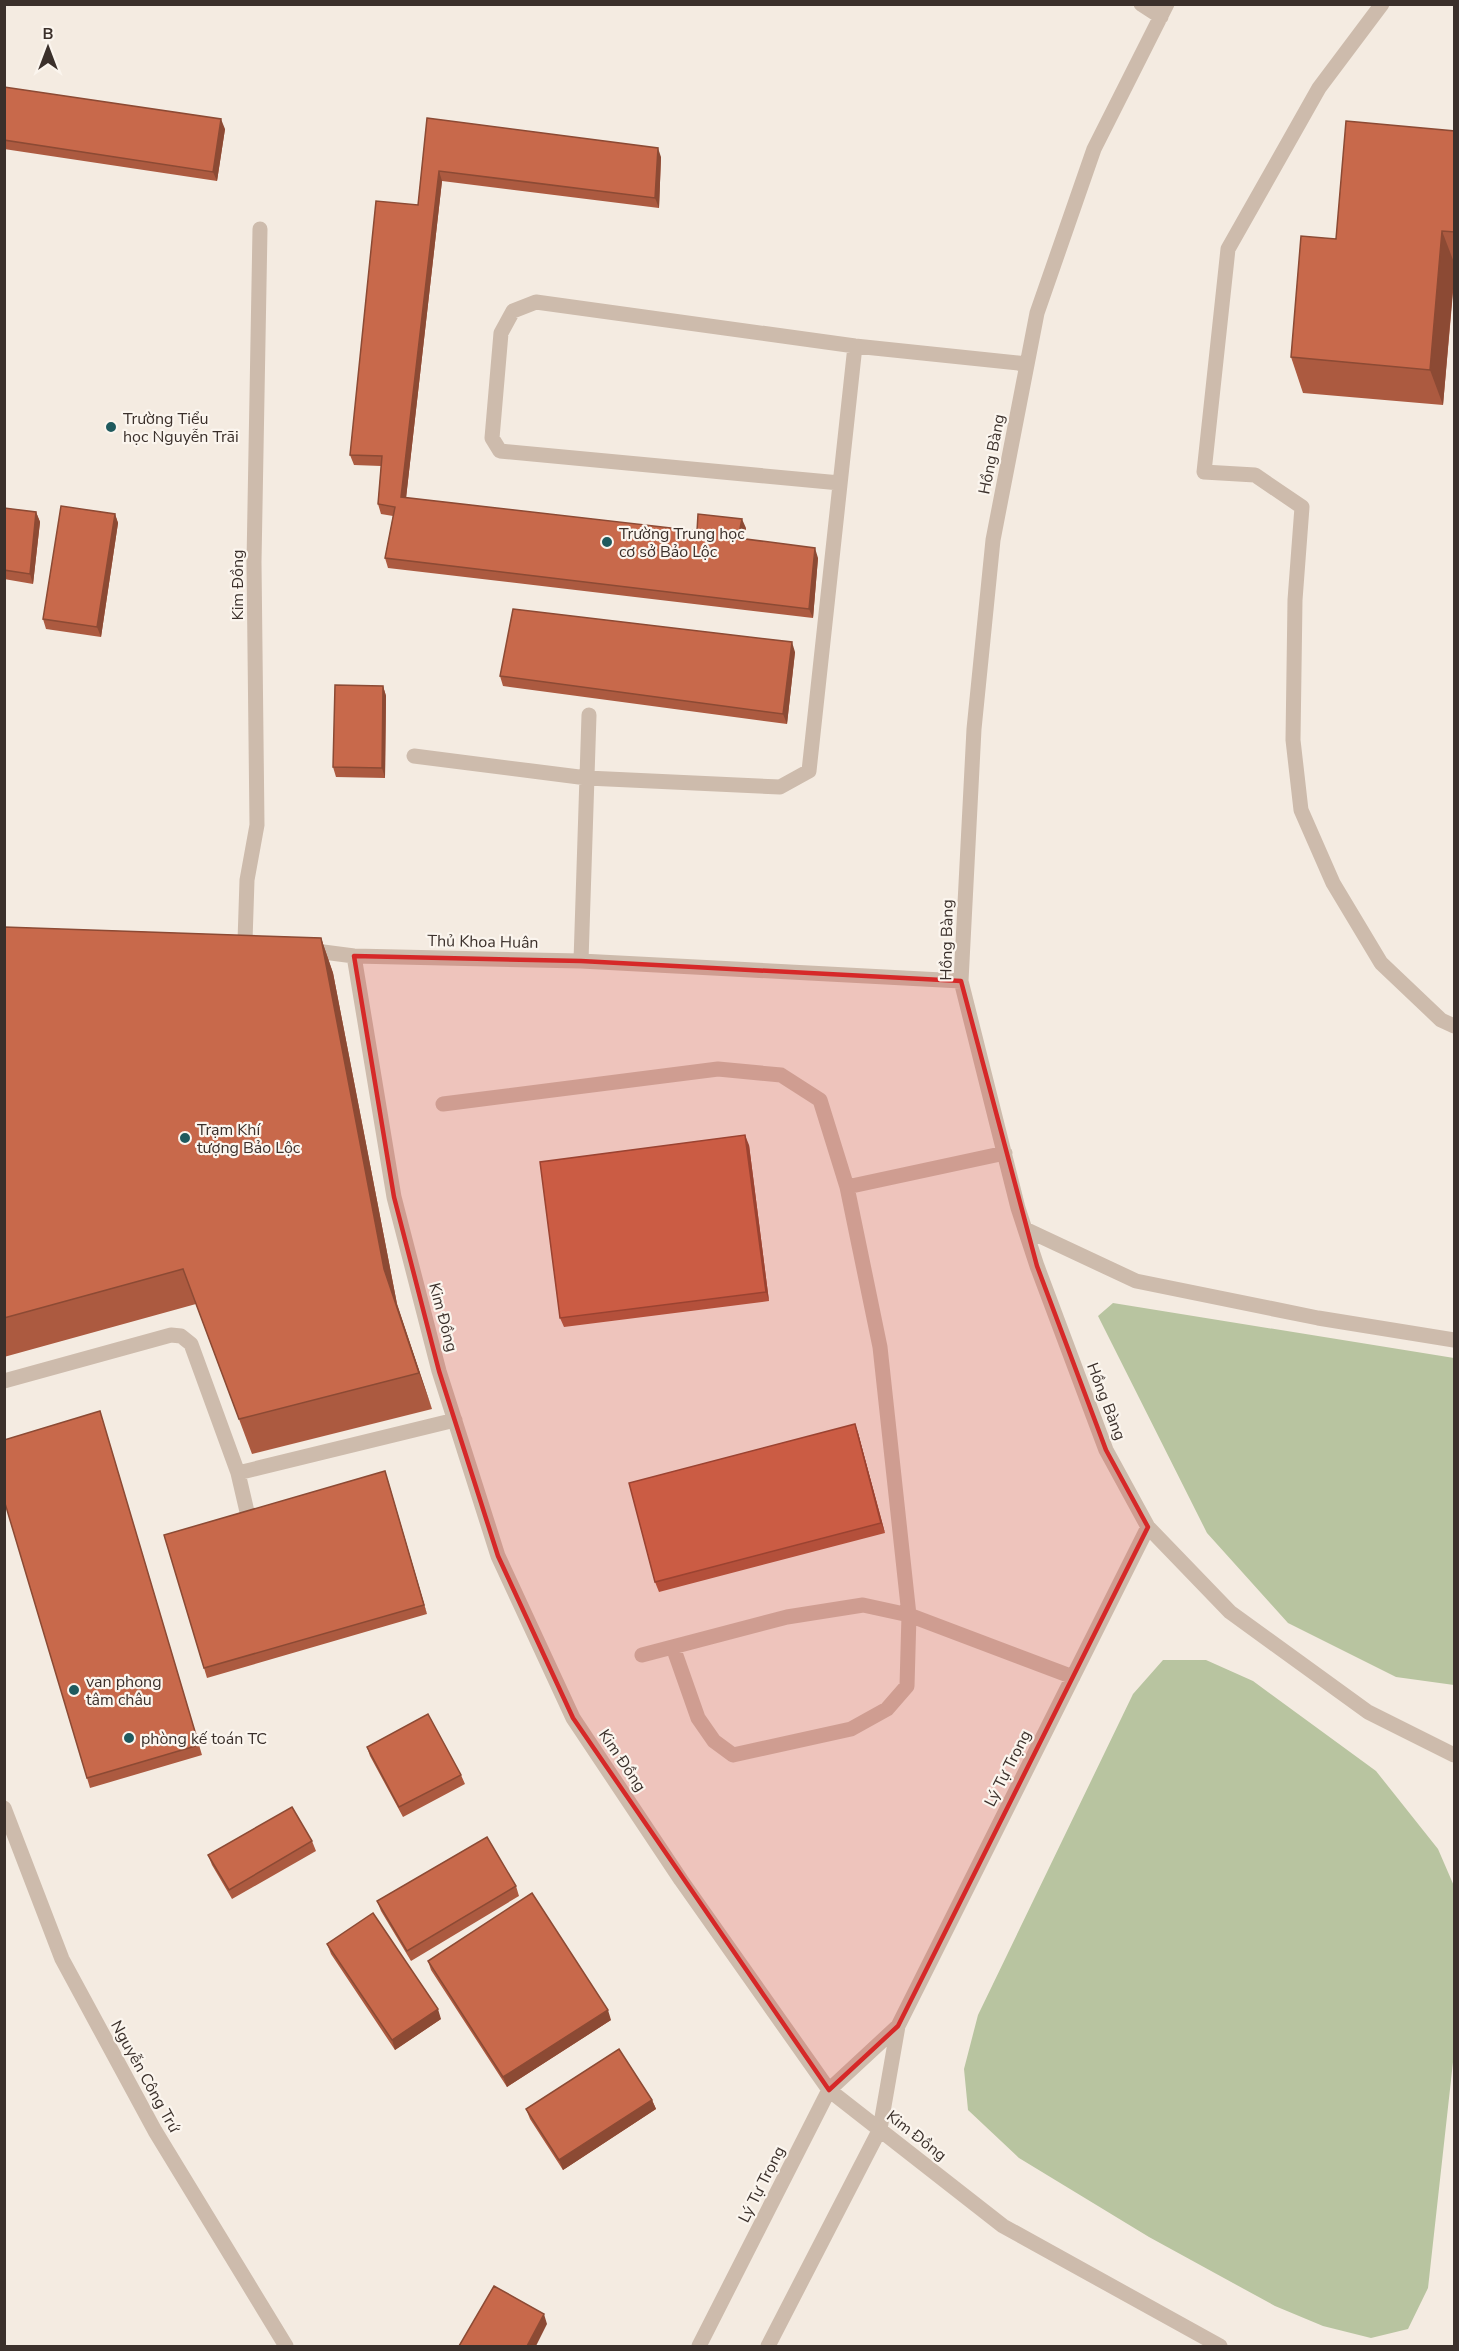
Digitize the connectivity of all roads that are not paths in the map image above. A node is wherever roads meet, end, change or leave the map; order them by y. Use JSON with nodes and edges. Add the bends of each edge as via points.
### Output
{"nodes":[{"id":1,"x":1141,"y":4,"type":"edge"},
{"id":2,"x":1382,"y":4,"type":"edge"},
{"id":3,"x":1164,"y":11,"type":"edge"},
{"id":4,"x":260,"y":229,"type":"dead end"},
{"id":5,"x":855,"y":346,"type":"junction"},
{"id":6,"x":1027,"y":364,"type":"junction"},
{"id":7,"x":840,"y":483,"type":"junction"},
{"id":8,"x":589,"y":715,"type":"dead end"},
{"id":9,"x":414,"y":756,"type":"dead end"},
{"id":10,"x":587,"y":778,"type":"junction"},
{"id":11,"x":244,"y":941,"type":"edge"},
{"id":12,"x":288,"y":947,"type":"edge"},
{"id":13,"x":354,"y":956,"type":"junction"},
{"id":14,"x":581,"y":961,"type":"junction"},
{"id":15,"x":961,"y":981,"type":"junction"},
{"id":16,"x":1455,"y":1026,"type":"edge"},
{"id":17,"x":443,"y":1104,"type":"dead end"},
{"id":18,"x":1005,"y":1153,"type":"junction"},
{"id":19,"x":847,"y":1187,"type":"junction"},
{"id":20,"x":1025,"y":1229,"type":"junction"},
{"id":21,"x":1455,"y":1340,"type":"edge"},
{"id":22,"x":4,"y":1381,"type":"edge"},
{"id":23,"x":455,"y":1420,"type":"junction"},
{"id":24,"x":238,"y":1473,"type":"junction"},
{"id":25,"x":248,"y":1516,"type":"edge"},
{"id":26,"x":1148,"y":1527,"type":"junction"},
{"id":27,"x":909,"y":1615,"type":"junction"},
{"id":28,"x":673,"y":1647,"type":"junction"},
{"id":29,"x":642,"y":1655,"type":"dead end"},
{"id":30,"x":1073,"y":1677,"type":"junction"},
{"id":31,"x":1455,"y":1755,"type":"edge"},
{"id":32,"x":4,"y":1808,"type":"edge"},
{"id":33,"x":898,"y":2026,"type":"junction"},
{"id":34,"x":829,"y":2090,"type":"junction"},
{"id":35,"x":880,"y":2129,"type":"junction"},
{"id":36,"x":285,"y":2346,"type":"edge"},
{"id":37,"x":699,"y":2346,"type":"edge"},
{"id":38,"x":768,"y":2346,"type":"edge"},
{"id":39,"x":1220,"y":2346,"type":"edge"}],
"edges":[{"from":1,"to":3,"type":"street"},
{"from":2,"to":16,"type":"street","via":[[1319,88],[1228,249],[1204,472],[1255,475],[1302,507],[1295,600],[1293,730],[1301,810],[1333,883],[1382,963],[1441,1020]]},
{"from":3,"to":6,"type":"street","name":"Hồng Bàng","via":[[1094,149],[1037,313]]},
{"from":4,"to":11,"type":"street","name":"Kim Đồng","via":[[254,562],[257,825],[247,880]]},
{"from":5,"to":6,"type":"street"},
{"from":5,"to":7,"type":"street"},
{"from":5,"to":7,"type":"street","via":[[536,302],[513,311],[501,333],[492,438],[500,450]]},
{"from":6,"to":15,"type":"street","name":"Hồng Bàng","via":[[993,540],[974,729]]},
{"from":7,"to":10,"type":"street","via":[[809,771],[780,787]]},
{"from":8,"to":10,"type":"street"},
{"from":9,"to":10,"type":"street"},
{"from":10,"to":14,"type":"street"},
{"from":12,"to":13,"type":"street","name":"Thủ Khoa Huân"},
{"from":13,"to":14,"type":"street","name":"Thủ Khoa Huân"},
{"from":13,"to":23,"type":"street","name":"Kim Đồng","via":[[394,1197]]},
{"from":14,"to":15,"type":"street","name":"Thủ Khoa Huân"},
{"from":15,"to":18,"type":"street","name":"Hồng Bàng"},
{"from":17,"to":19,"type":"street","via":[[718,1069],[782,1075],[820,1100]]},
{"from":18,"to":19,"type":"street"},
{"from":18,"to":20,"type":"street","name":"Hồng Bàng"},
{"from":19,"to":27,"type":"street","via":[[880,1347]]},
{"from":20,"to":21,"type":"street","via":[[1136,1281],[1318,1318]]},
{"from":20,"to":26,"type":"street","name":"Hồng Bàng","via":[[1106,1450]]},
{"from":22,"to":24,"type":"street","via":[[171,1335],[181,1336],[191,1344]]},
{"from":23,"to":24,"type":"street"},
{"from":23,"to":34,"type":"street","name":"Kim Đồng","via":[[498,1556],[573,1718]]},
{"from":24,"to":25,"type":"street"},
{"from":26,"to":30,"type":"street","name":"Lý Tự Trọng"},
{"from":26,"to":31,"type":"street","name":"Hồng Bàng","via":[[1230,1612],[1368,1712]]},
{"from":27,"to":28,"type":"street","via":[[863,1605],[787,1617]]},
{"from":27,"to":28,"type":"street","via":[[907,1686],[887,1709],[851,1730],[733,1755],[714,1741],[698,1718]]},
{"from":27,"to":30,"type":"street"},
{"from":28,"to":29,"type":"street"},
{"from":30,"to":33,"type":"street","name":"Lý Tự Trọng"},
{"from":32,"to":36,"type":"street","name":"Nguyễn Công Trứ","via":[[62,1959],[155,2131]]},
{"from":33,"to":34,"type":"street","name":"Lý Tự Trọng"},
{"from":33,"to":35,"type":"street","name":"Lý Tự Trọng"},
{"from":34,"to":35,"type":"street","name":"Kim Đồng"},
{"from":34,"to":37,"type":"street","name":"Lý Tự Trọng"},
{"from":35,"to":38,"type":"street","name":"Lý Tự Trọng"},
{"from":35,"to":39,"type":"street","name":"Kim Đồng","via":[[1003,2226]]}]}
